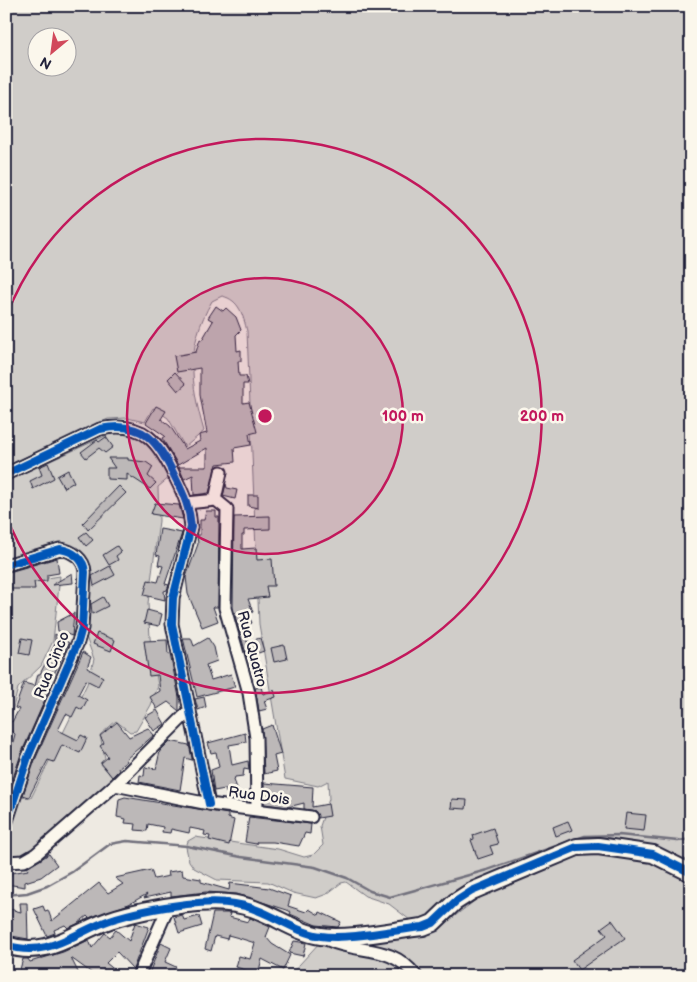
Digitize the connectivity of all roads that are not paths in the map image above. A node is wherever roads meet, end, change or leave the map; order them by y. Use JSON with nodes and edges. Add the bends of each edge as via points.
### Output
{"nodes":[{"id":1,"x":222,"y":472,"type":"dead end"},
{"id":2,"x":6,"y":474,"type":"edge"},
{"id":3,"x":215,"y":500,"type":"junction"},
{"id":4,"x":187,"y":503,"type":"junction"},
{"id":5,"x":6,"y":565,"type":"edge"},
{"id":6,"x":190,"y":710,"type":"junction"},
{"id":7,"x":116,"y":785,"type":"junction"},
{"id":8,"x":209,"y":804,"type":"junction"},
{"id":9,"x":257,"y":810,"type":"junction"},
{"id":10,"x":311,"y":817,"type":"dead end"},
{"id":11,"x":6,"y":824,"type":"edge"},
{"id":12,"x":6,"y":862,"type":"edge"},
{"id":13,"x":691,"y":873,"type":"edge"},
{"id":14,"x":168,"y":908,"type":"junction"},
{"id":15,"x":320,"y":936,"type":"junction"},
{"id":16,"x":6,"y":945,"type":"edge"},
{"id":17,"x":138,"y":976,"type":"edge"},
{"id":18,"x":416,"y":976,"type":"edge"}],
"edges":[{"from":1,"to":3,"type":"street"},
{"from":2,"to":4,"type":"street","via":[[100,429],[129,428],[146,434],[161,448]]},
{"from":3,"to":4,"type":"street"},
{"from":3,"to":9,"type":"street","name":"Rua Quatro","via":[[227,509],[226,608],[249,693],[256,738]]},
{"from":4,"to":6,"type":"street","via":[[191,527],[171,611]]},
{"from":5,"to":11,"type":"street","name":"Rua Cinco","via":[[60,549],[78,557],[85,572],[82,628],[78,642],[25,765]]},
{"from":6,"to":7,"type":"street"},
{"from":6,"to":8,"type":"street"},
{"from":7,"to":8,"type":"street","name":"Rua Dois"},
{"from":7,"to":12,"type":"street","via":[[32,858]]},
{"from":8,"to":9,"type":"street","name":"Rua Dois"},
{"from":9,"to":10,"type":"street","name":"Rua Dois"},
{"from":13,"to":15,"type":"street","via":[[652,854],[598,846],[577,847],[472,891],[428,925]]},
{"from":14,"to":15,"type":"street","via":[[215,902],[240,904]]},
{"from":14,"to":16,"type":"street","via":[[109,920],[40,949],[27,950]]},
{"from":14,"to":17,"type":"street"},
{"from":15,"to":18,"type":"street","via":[[334,943],[395,956]]}]}
